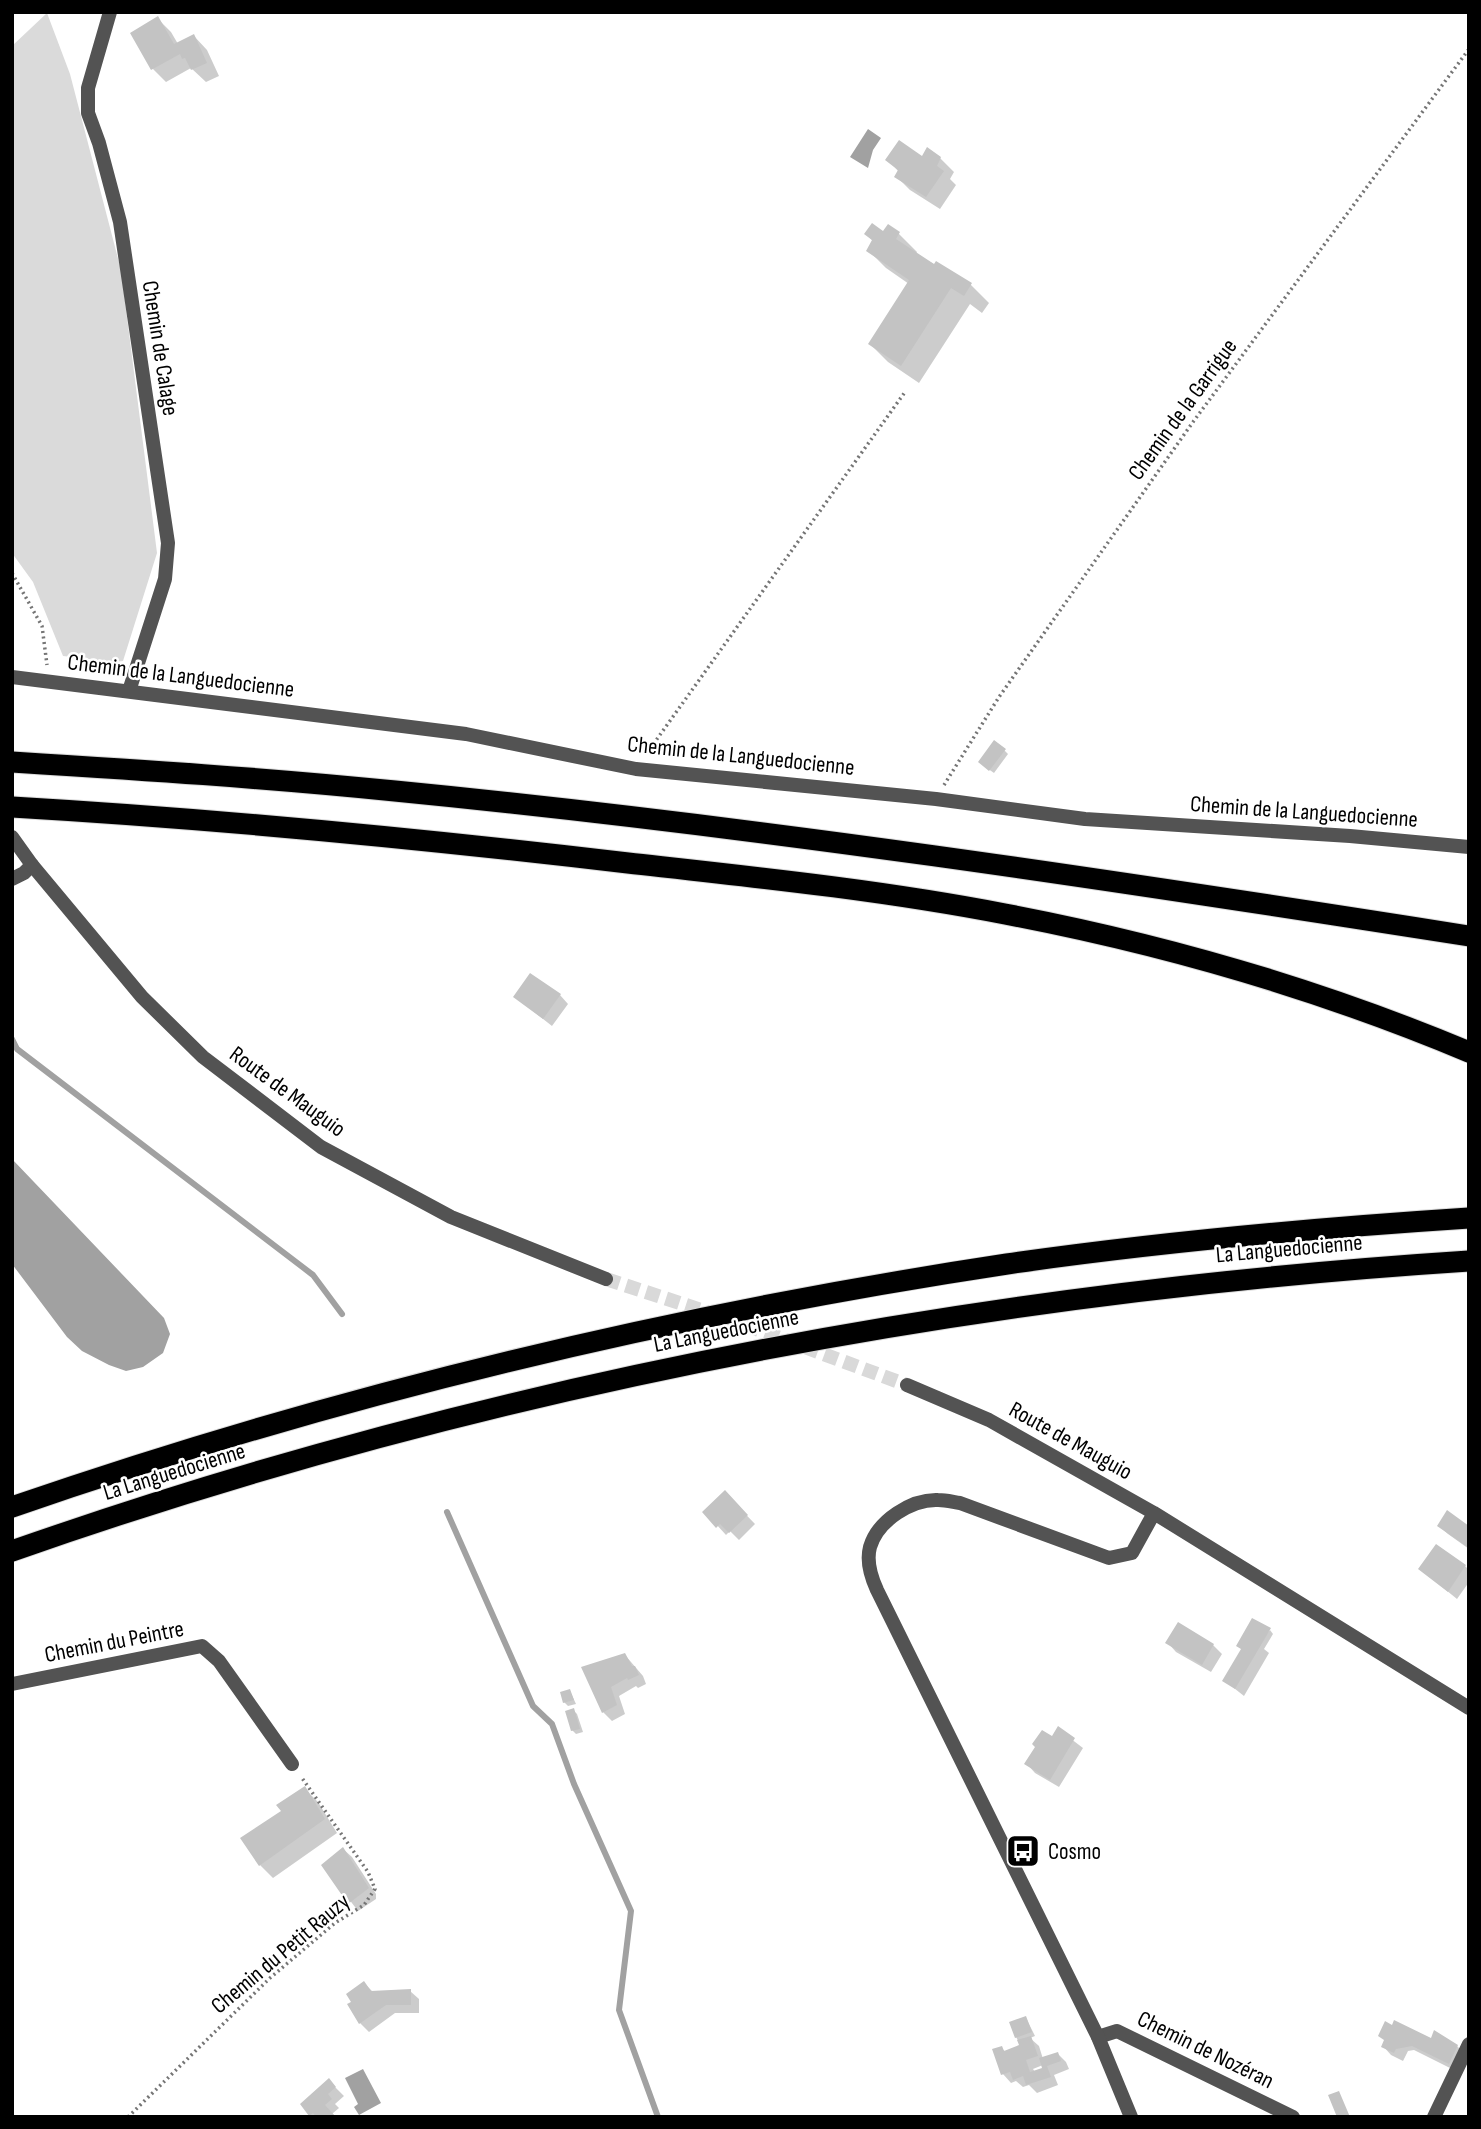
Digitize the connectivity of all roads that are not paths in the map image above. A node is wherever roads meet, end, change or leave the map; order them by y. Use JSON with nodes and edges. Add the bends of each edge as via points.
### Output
{"nodes":[{"id":1,"x":110,"y":12,"type":"edge"},
{"id":2,"x":12,"y":677,"type":"edge"},
{"id":3,"x":129,"y":691,"type":"junction"},
{"id":4,"x":12,"y":762,"type":"edge"},
{"id":5,"x":12,"y":807,"type":"edge"},
{"id":6,"x":14,"y":840,"type":"edge"},
{"id":7,"x":1469,"y":847,"type":"edge"},
{"id":8,"x":32,"y":865,"type":"junction"},
{"id":9,"x":12,"y":879,"type":"edge"},
{"id":10,"x":1469,"y":936,"type":"edge"},
{"id":11,"x":1469,"y":1052,"type":"edge"},
{"id":12,"x":1469,"y":1218,"type":"edge"},
{"id":13,"x":1469,"y":1261,"type":"edge"},
{"id":14,"x":606,"y":1279,"type":"tunnel mouth"},
{"id":15,"x":907,"y":1385,"type":"tunnel mouth"},
{"id":16,"x":12,"y":1507,"type":"edge"},
{"id":17,"x":1154,"y":1513,"type":"junction"},
{"id":18,"x":12,"y":1551,"type":"edge"},
{"id":19,"x":12,"y":1684,"type":"edge"},
{"id":20,"x":1469,"y":1708,"type":"edge"},
{"id":21,"x":292,"y":1763,"type":"road end"},
{"id":22,"x":1098,"y":2036,"type":"junction"},
{"id":23,"x":1469,"y":2044,"type":"edge"},
{"id":24,"x":1131,"y":2117,"type":"edge"},
{"id":25,"x":1293,"y":2117,"type":"edge"},
{"id":26,"x":1434,"y":2117,"type":"edge"}],
"edges":[{"from":1,"to":3,"type":"street","name":"Chemin de Calage","via":[[88,88],[88,113],[120,222],[168,543],[165,579]]},
{"from":2,"to":3,"type":"street","name":"Chemin de la Languedocienne"},
{"from":3,"to":7,"type":"street","name":"Chemin de la Languedocienne","via":[[466,734],[636,769],[1085,819]]},
{"from":4,"to":10,"type":"highway","via":[[262,779],[569,810],[924,855]]},
{"from":5,"to":11,"type":"highway","via":[[373,835],[834,887],[945,904],[1084,931],[1233,970]]},
{"from":6,"to":8,"type":"street","name":"Route de Mauguio"},
{"from":8,"to":9,"type":"street"},
{"from":8,"to":14,"type":"street","name":"Route de Mauguio","via":[[142,997],[203,1057],[321,1147],[451,1217]]},
{"from":12,"to":16,"type":"highway","name":"La Languedocienne","via":[[1202,1240],[1008,1264],[677,1323],[353,1401],[222,1438]]},
{"from":13,"to":18,"type":"highway","name":"La Languedocienne","via":[[1271,1275],[1081,1298],[911,1323],[700,1362],[361,1442]]},
{"from":15,"to":17,"type":"street","name":"Route de Mauguio","via":[[989,1420]]},
{"from":17,"to":20,"type":"street","name":"Route de Mauguio"},
{"from":17,"to":22,"type":"street","via":[[1132,1553],[1109,1558],[960,1503],[924,1501],[910,1505],[886,1523],[870,1547],[868,1560],[877,1590]]},
{"from":19,"to":21,"type":"street","name":"Chemin du Peintre","via":[[202,1646],[219,1661]]},
{"from":22,"to":24,"type":"street"},
{"from":22,"to":25,"type":"street","name":"Chemin de Nozéran","via":[[1117,2031]]},
{"from":23,"to":26,"type":"street"}]}
